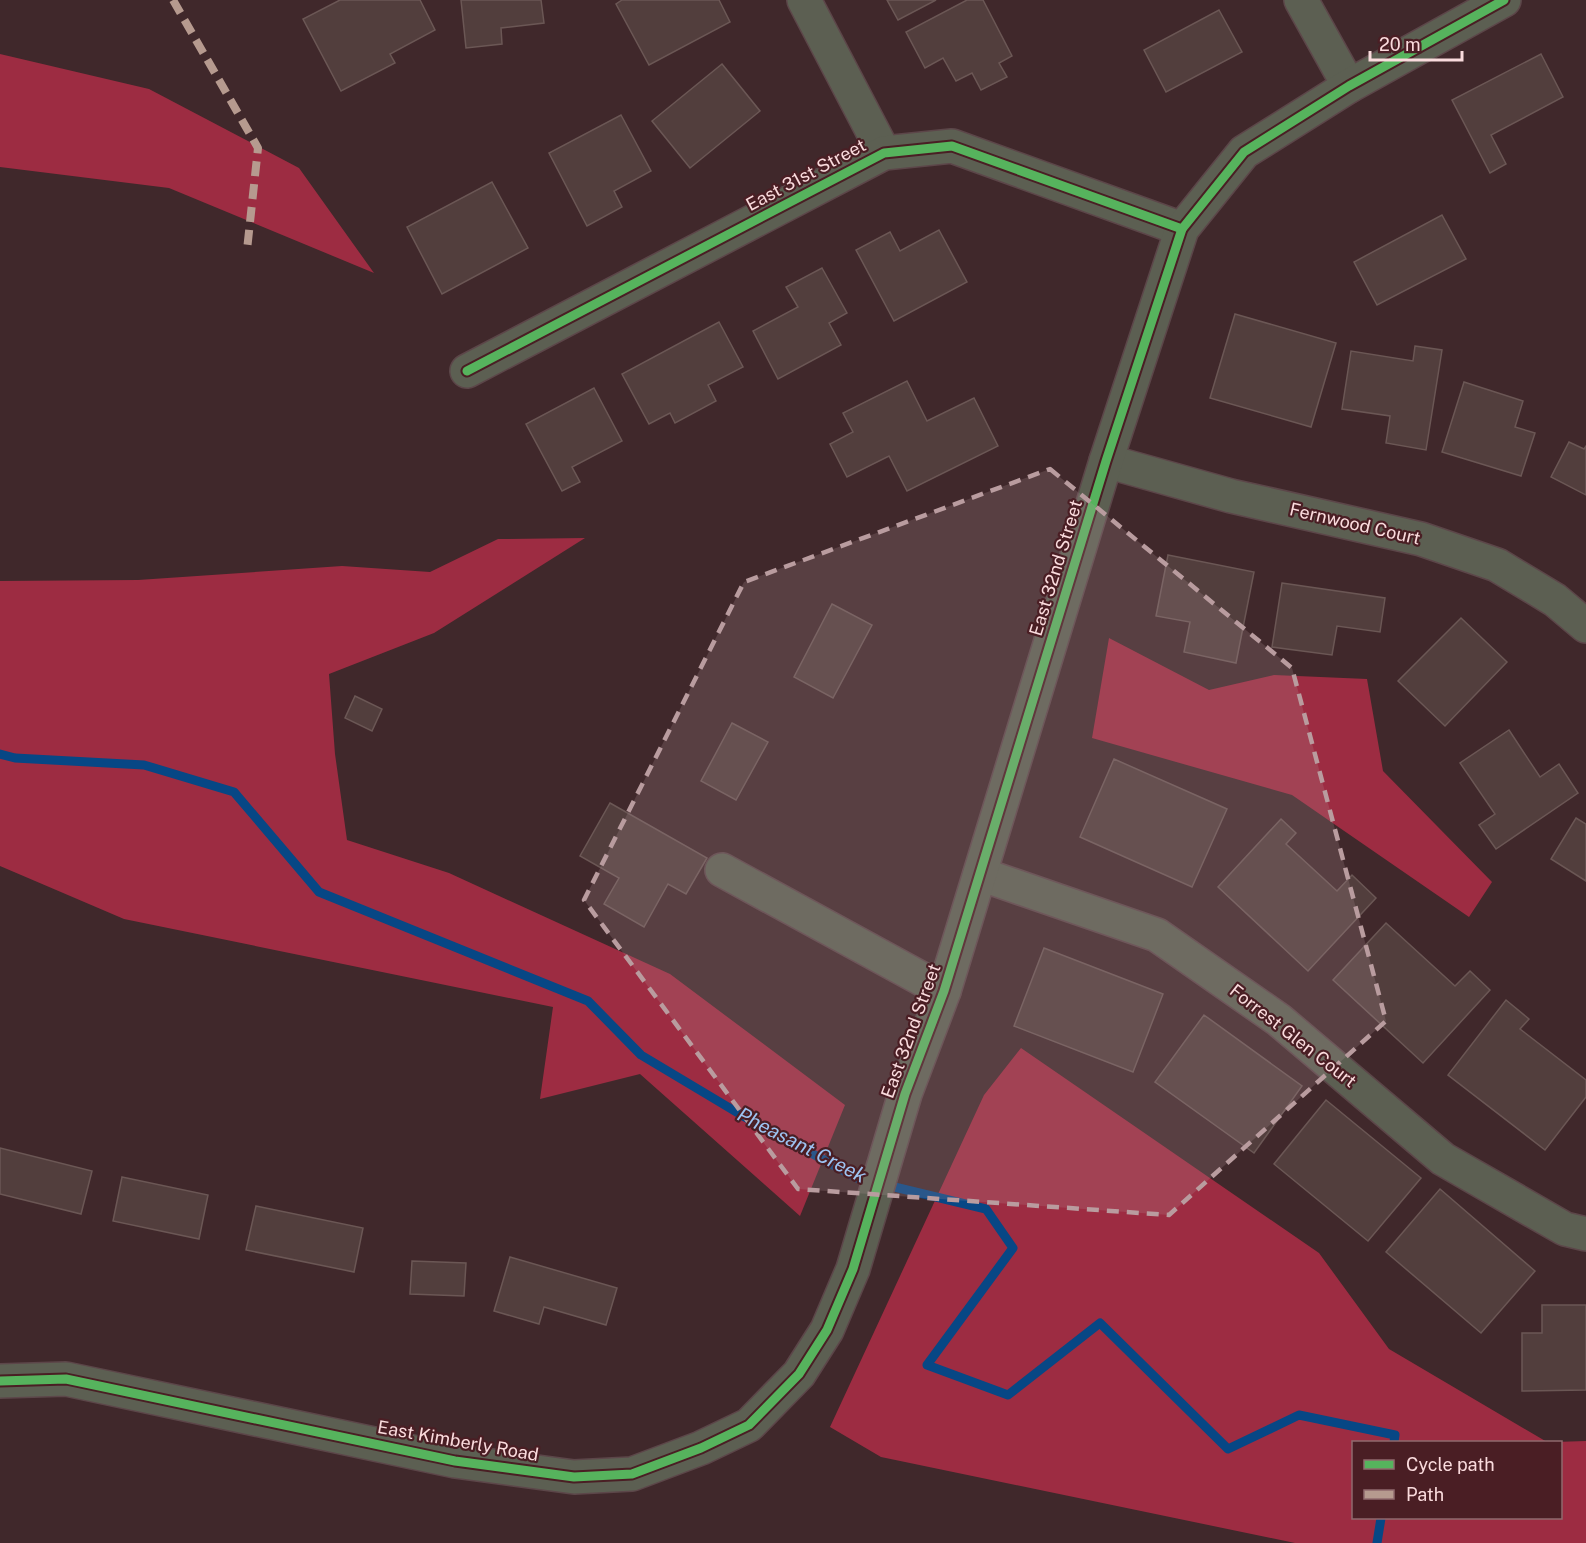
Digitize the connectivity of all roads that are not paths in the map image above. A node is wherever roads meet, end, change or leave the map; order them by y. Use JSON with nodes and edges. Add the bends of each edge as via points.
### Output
{"nodes":[{"id":1,"x":804,"y":0,"type":"edge"},
{"id":2,"x":1301,"y":0,"type":"edge"},
{"id":3,"x":1504,"y":0,"type":"edge"},
{"id":4,"x":1349,"y":86,"type":"junction"},
{"id":5,"x":884,"y":153,"type":"junction"},
{"id":6,"x":1182,"y":229,"type":"junction"},
{"id":7,"x":467,"y":371,"type":"dead end"},
{"id":8,"x":1106,"y":461,"type":"junction"},
{"id":9,"x":1586,"y":626,"type":"edge"},
{"id":10,"x":722,"y":870,"type":"dead end"},
{"id":11,"x":980,"y":874,"type":"junction"},
{"id":12,"x":944,"y":991,"type":"junction"},
{"id":13,"x":1586,"y":1234,"type":"edge"},
{"id":14,"x":840,"y":1299,"type":"joint"},
{"id":15,"x":0,"y":1381,"type":"edge"}],
"edges":[{"from":1,"to":5,"type":"street"},
{"from":2,"to":4,"type":"street"},
{"from":3,"to":4,"type":"street","name":"East 32nd Street"},
{"from":4,"to":6,"type":"street","name":"East 32nd Street","via":[[1244,152]]},
{"from":5,"to":6,"type":"street","name":"East 31st Street","via":[[952,146]]},
{"from":5,"to":7,"type":"street","name":"East 31st Street"},
{"from":6,"to":8,"type":"street","name":"East 32nd Street"},
{"from":8,"to":9,"type":"street","name":"Fernwood Court","via":[[1231,496],[1420,539],[1497,565],[1556,600]]},
{"from":8,"to":11,"type":"street","name":"East 32nd Street"},
{"from":10,"to":12,"type":"street"},
{"from":11,"to":12,"type":"street","name":"East 32nd Street"},
{"from":11,"to":13,"type":"street","name":"Forrest Glen Court","via":[[1157,935],[1280,1020],[1443,1159],[1565,1229]]},
{"from":12,"to":14,"type":"street","name":"East 32nd Street","via":[[905,1094],[853,1269]]},
{"from":14,"to":15,"type":"street","name":"East Kimberly Road","via":[[828,1330],[799,1374],[749,1425],[632,1474],[574,1477],[455,1461],[66,1379]]}]}
